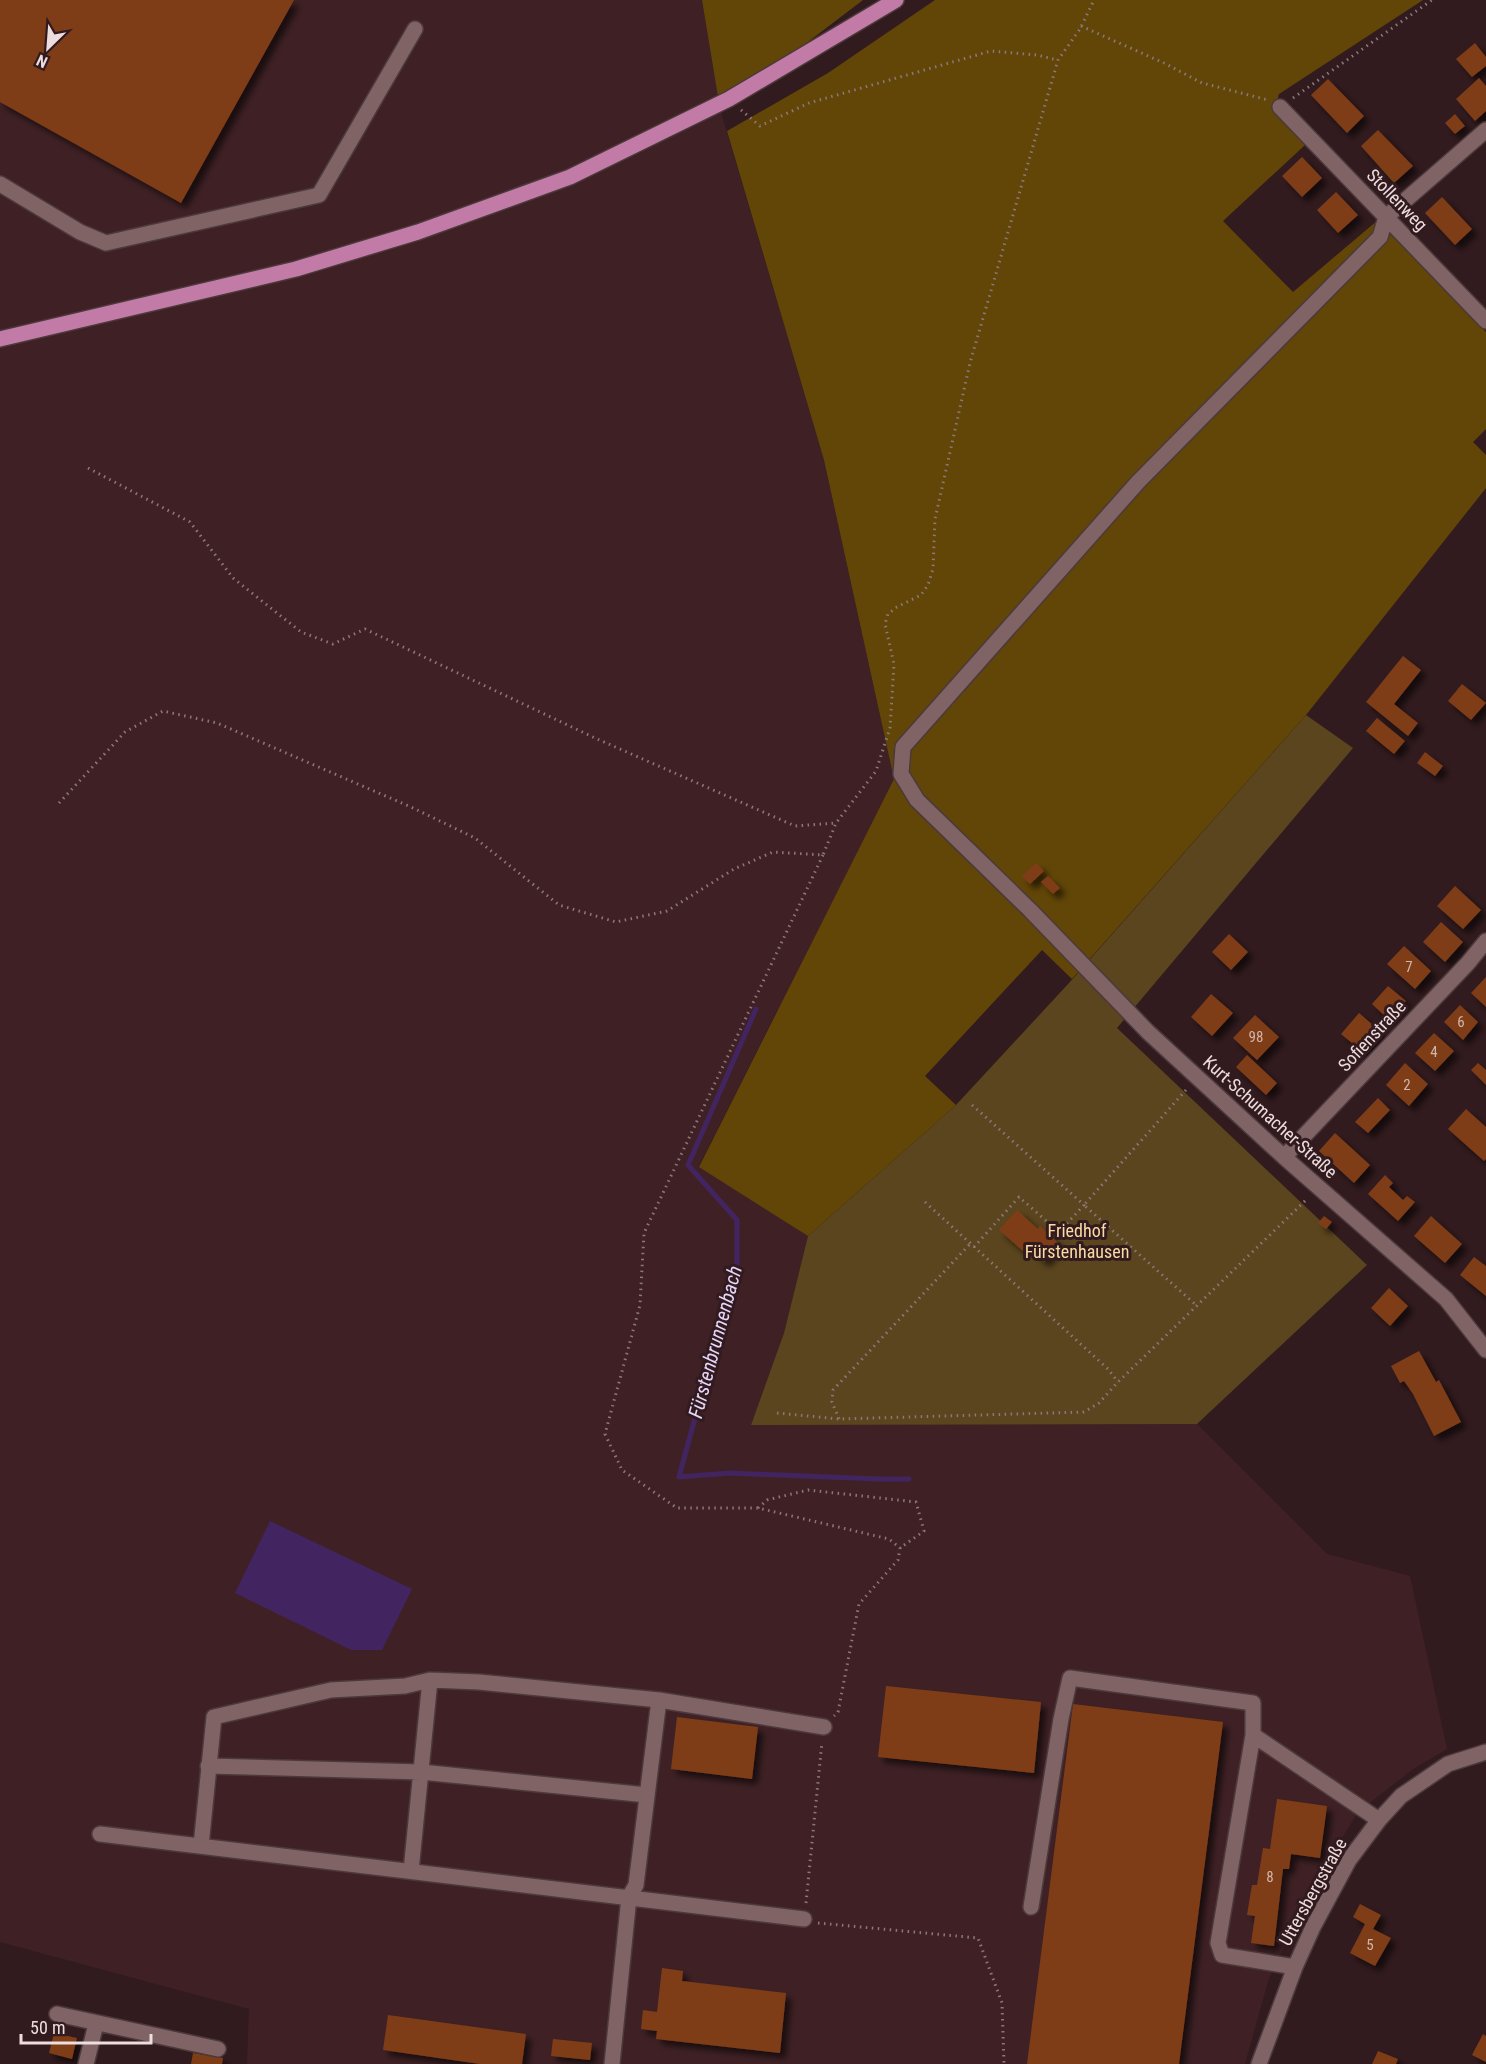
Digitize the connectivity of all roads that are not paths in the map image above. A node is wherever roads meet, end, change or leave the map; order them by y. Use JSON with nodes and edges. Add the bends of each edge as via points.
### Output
{"nodes":[{"id":1,"x":896,"y":0,"type":"edge"},
{"id":2,"x":415,"y":29,"type":"dead end"},
{"id":3,"x":1280,"y":107,"type":"road end"},
{"id":4,"x":1486,"y":130,"type":"edge"},
{"id":5,"x":0,"y":184,"type":"edge"},
{"id":6,"x":1386,"y":217,"type":"junction"},
{"id":7,"x":1486,"y":321,"type":"edge"},
{"id":8,"x":0,"y":339,"type":"edge"},
{"id":9,"x":1486,"y":941,"type":"edge"},
{"id":10,"x":1284,"y":1157,"type":"junction"},
{"id":11,"x":1486,"y":1350,"type":"edge"},
{"id":12,"x":430,"y":1680,"type":"junction"},
{"id":13,"x":659,"y":1700,"type":"junction"},
{"id":14,"x":824,"y":1727,"type":"road end"},
{"id":15,"x":1253,"y":1735,"type":"junction"},
{"id":16,"x":1486,"y":1752,"type":"edge"},
{"id":17,"x":208,"y":1766,"type":"junction"},
{"id":18,"x":421,"y":1772,"type":"junction"},
{"id":19,"x":647,"y":1795,"type":"junction"},
{"id":20,"x":1378,"y":1820,"type":"junction"},
{"id":21,"x":100,"y":1834,"type":"dead end"},
{"id":22,"x":201,"y":1846,"type":"junction"},
{"id":23,"x":411,"y":1871,"type":"junction"},
{"id":24,"x":629,"y":1897,"type":"junction"},
{"id":25,"x":1031,"y":1908,"type":"dead end"},
{"id":26,"x":804,"y":1919,"type":"road end"},
{"id":27,"x":1295,"y":1967,"type":"junction"},
{"id":28,"x":57,"y":2013,"type":"dead end"},
{"id":29,"x":96,"y":2024,"type":"junction"},
{"id":30,"x":219,"y":2049,"type":"dead end"},
{"id":31,"x":86,"y":2064,"type":"edge"},
{"id":32,"x":612,"y":2064,"type":"edge"},
{"id":33,"x":1259,"y":2064,"type":"edge"}],
"edges":[{"from":1,"to":8,"type":"main road","via":[[729,99],[570,177],[418,232],[296,269]]},
{"from":2,"to":5,"type":"street","via":[[319,195],[106,243]]},
{"from":3,"to":6,"type":"street","name":"Stollenweg"},
{"from":4,"to":6,"type":"street"},
{"from":6,"to":7,"type":"street","name":"Stollenweg"},
{"from":6,"to":10,"type":"street","name":"Kurt-Schumacher-Straße","via":[[1380,237],[1138,482],[903,747],[901,774],[917,800],[1148,1032]]},
{"from":9,"to":10,"type":"street","name":"Sofienstraße"},
{"from":10,"to":11,"type":"street","name":"Kurt-Schumacher-Straße","via":[[1446,1299]]},
{"from":12,"to":13,"type":"street"},
{"from":12,"to":17,"type":"street","via":[[405,1686],[331,1690],[214,1717]]},
{"from":12,"to":18,"type":"street"},
{"from":13,"to":14,"type":"street"},
{"from":13,"to":19,"type":"street"},
{"from":15,"to":20,"type":"street"},
{"from":15,"to":25,"type":"street","via":[[1253,1703],[1070,1678]]},
{"from":15,"to":27,"type":"street","via":[[1218,1943],[1222,1954]]},
{"from":16,"to":20,"type":"street","name":"Uttersbergstraße","via":[[1448,1764],[1401,1796]]},
{"from":17,"to":18,"type":"street"},
{"from":17,"to":22,"type":"street"},
{"from":18,"to":19,"type":"street"},
{"from":18,"to":23,"type":"street"},
{"from":19,"to":24,"type":"street","via":[[636,1885]]},
{"from":20,"to":27,"type":"street","name":"Uttersbergstraße","via":[[1349,1860]]},
{"from":21,"to":22,"type":"street"},
{"from":22,"to":23,"type":"street"},
{"from":23,"to":24,"type":"street"},
{"from":24,"to":26,"type":"street"},
{"from":24,"to":32,"type":"street"},
{"from":27,"to":33,"type":"street","name":"Uttersbergstraße"},
{"from":28,"to":29,"type":"street"},
{"from":29,"to":30,"type":"street"},
{"from":29,"to":31,"type":"street"}]}
